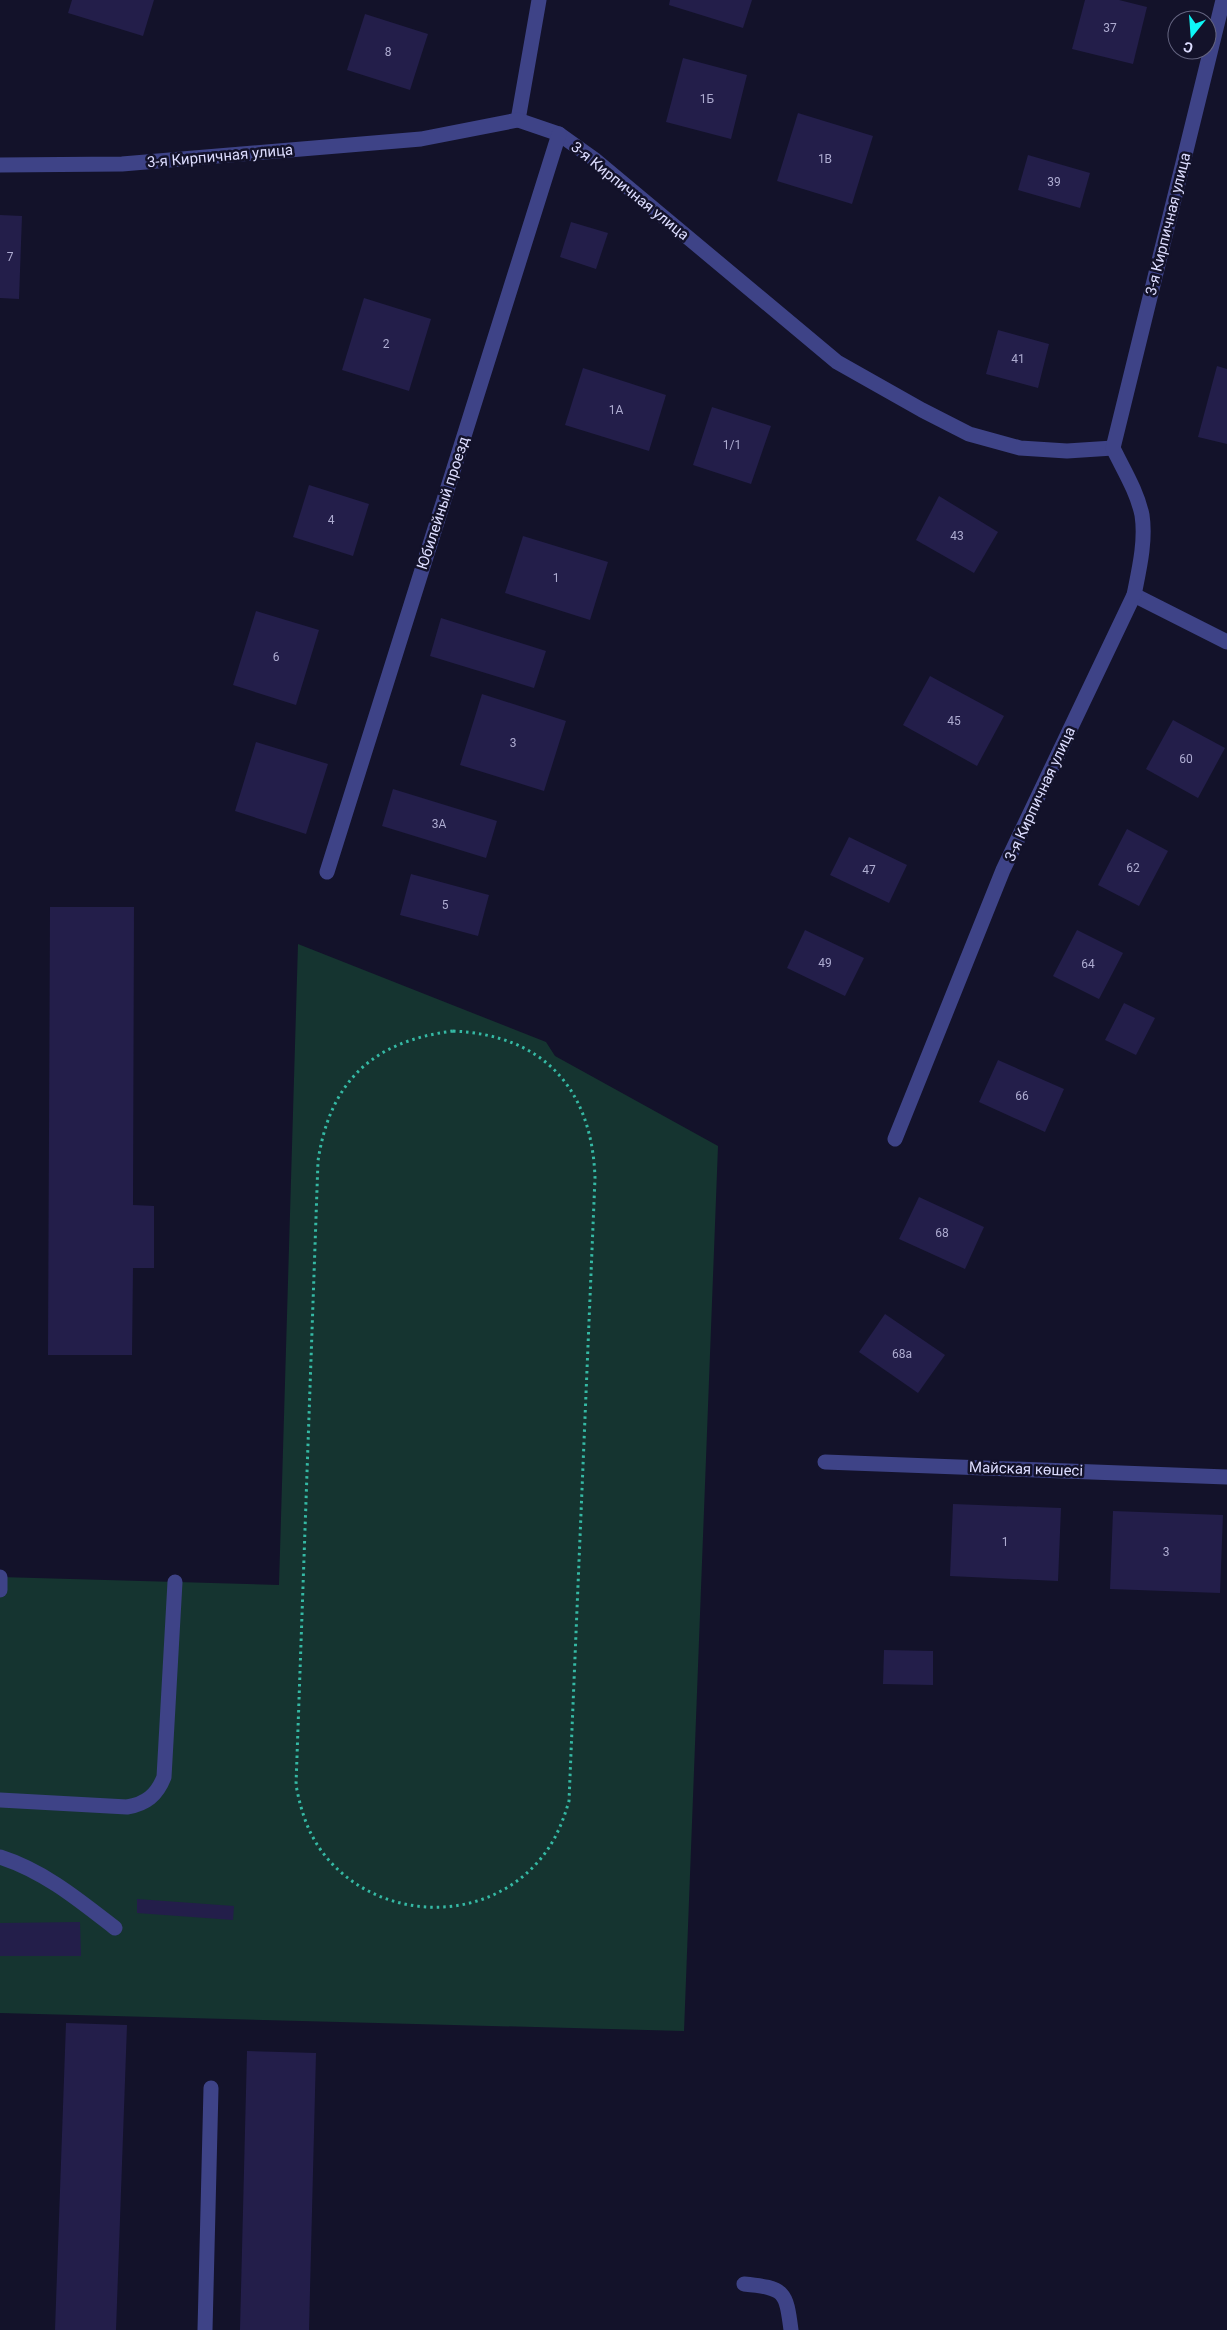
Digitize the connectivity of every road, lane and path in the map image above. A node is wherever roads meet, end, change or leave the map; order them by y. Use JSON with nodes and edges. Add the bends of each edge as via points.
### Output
{"nodes":[{"id":1,"x":539,"y":0,"type":"edge"},
{"id":2,"x":1222,"y":0,"type":"edge"},
{"id":3,"x":518,"y":120,"type":"junction"},
{"id":4,"x":559,"y":134,"type":"junction"},
{"id":5,"x":0,"y":165,"type":"edge"},
{"id":6,"x":1113,"y":448,"type":"junction"},
{"id":7,"x":1134,"y":595,"type":"junction"},
{"id":8,"x":1227,"y":642,"type":"edge"},
{"id":9,"x":327,"y":872,"type":"dead end"},
{"id":10,"x":895,"y":1138,"type":"dead end"},
{"id":11,"x":595,"y":1178,"type":"joint"},
{"id":12,"x":825,"y":1462,"type":"dead end"},
{"id":13,"x":1227,"y":1476,"type":"edge"},
{"id":14,"x":0,"y":1577,"type":"edge"},
{"id":15,"x":176,"y":1582,"type":"dead end"},
{"id":16,"x":0,"y":1590,"type":"edge"},
{"id":17,"x":0,"y":1800,"type":"edge"},
{"id":18,"x":0,"y":1857,"type":"edge"},
{"id":19,"x":115,"y":1928,"type":"dead end"},
{"id":20,"x":212,"y":2088,"type":"dead end"},
{"id":21,"x":744,"y":2284,"type":"dead end"},
{"id":22,"x":205,"y":2330,"type":"edge"},
{"id":23,"x":791,"y":2330,"type":"edge"}],
"edges":[{"from":1,"to":3,"type":"street"},
{"from":2,"to":6,"type":"street","name":"3-я Кирпичная улица"},
{"from":3,"to":4,"type":"street","name":"3-я Кирпичная улица"},
{"from":3,"to":5,"type":"street","name":"3-я Кирпичная улица","via":[[420,139],[122,164]]},
{"from":4,"to":6,"type":"street","name":"3-я Кирпичная улица","via":[[594,159],[837,362],[969,434],[1020,448],[1067,451]]},
{"from":4,"to":9,"type":"street","name":"Юбилейный проезд"},
{"from":6,"to":7,"type":"street","name":"3-я Кирпичная улица","via":[[1142,515],[1142,553]]},
{"from":7,"to":8,"type":"street"},
{"from":7,"to":10,"type":"street","name":"3-я Кирпичная улица","via":[[1003,870]]},
{"from":11,"to":11,"type":"path","via":[[590,1129],[568,1086],[532,1052],[508,1040],[480,1032],[424,1034],[377,1055],[341,1091],[322,1136],[318,1161],[296,1786],[301,1812],[326,1858],[367,1891],[400,1904],[434,1908],[467,1904],[494,1895],[516,1882],[551,1846],[562,1826],[569,1801]]},
{"from":12,"to":13,"type":"street","name":"Майская көшесі"},
{"from":14,"to":16,"type":"street"},
{"from":15,"to":17,"type":"street","via":[[164,1777],[159,1789],[140,1805],[127,1807]]},
{"from":18,"to":19,"type":"street","via":[[23,1864],[72,1894]]},
{"from":20,"to":22,"type":"street"},
{"from":21,"to":23,"type":"street","via":[[780,2292],[787,2301]]}]}
